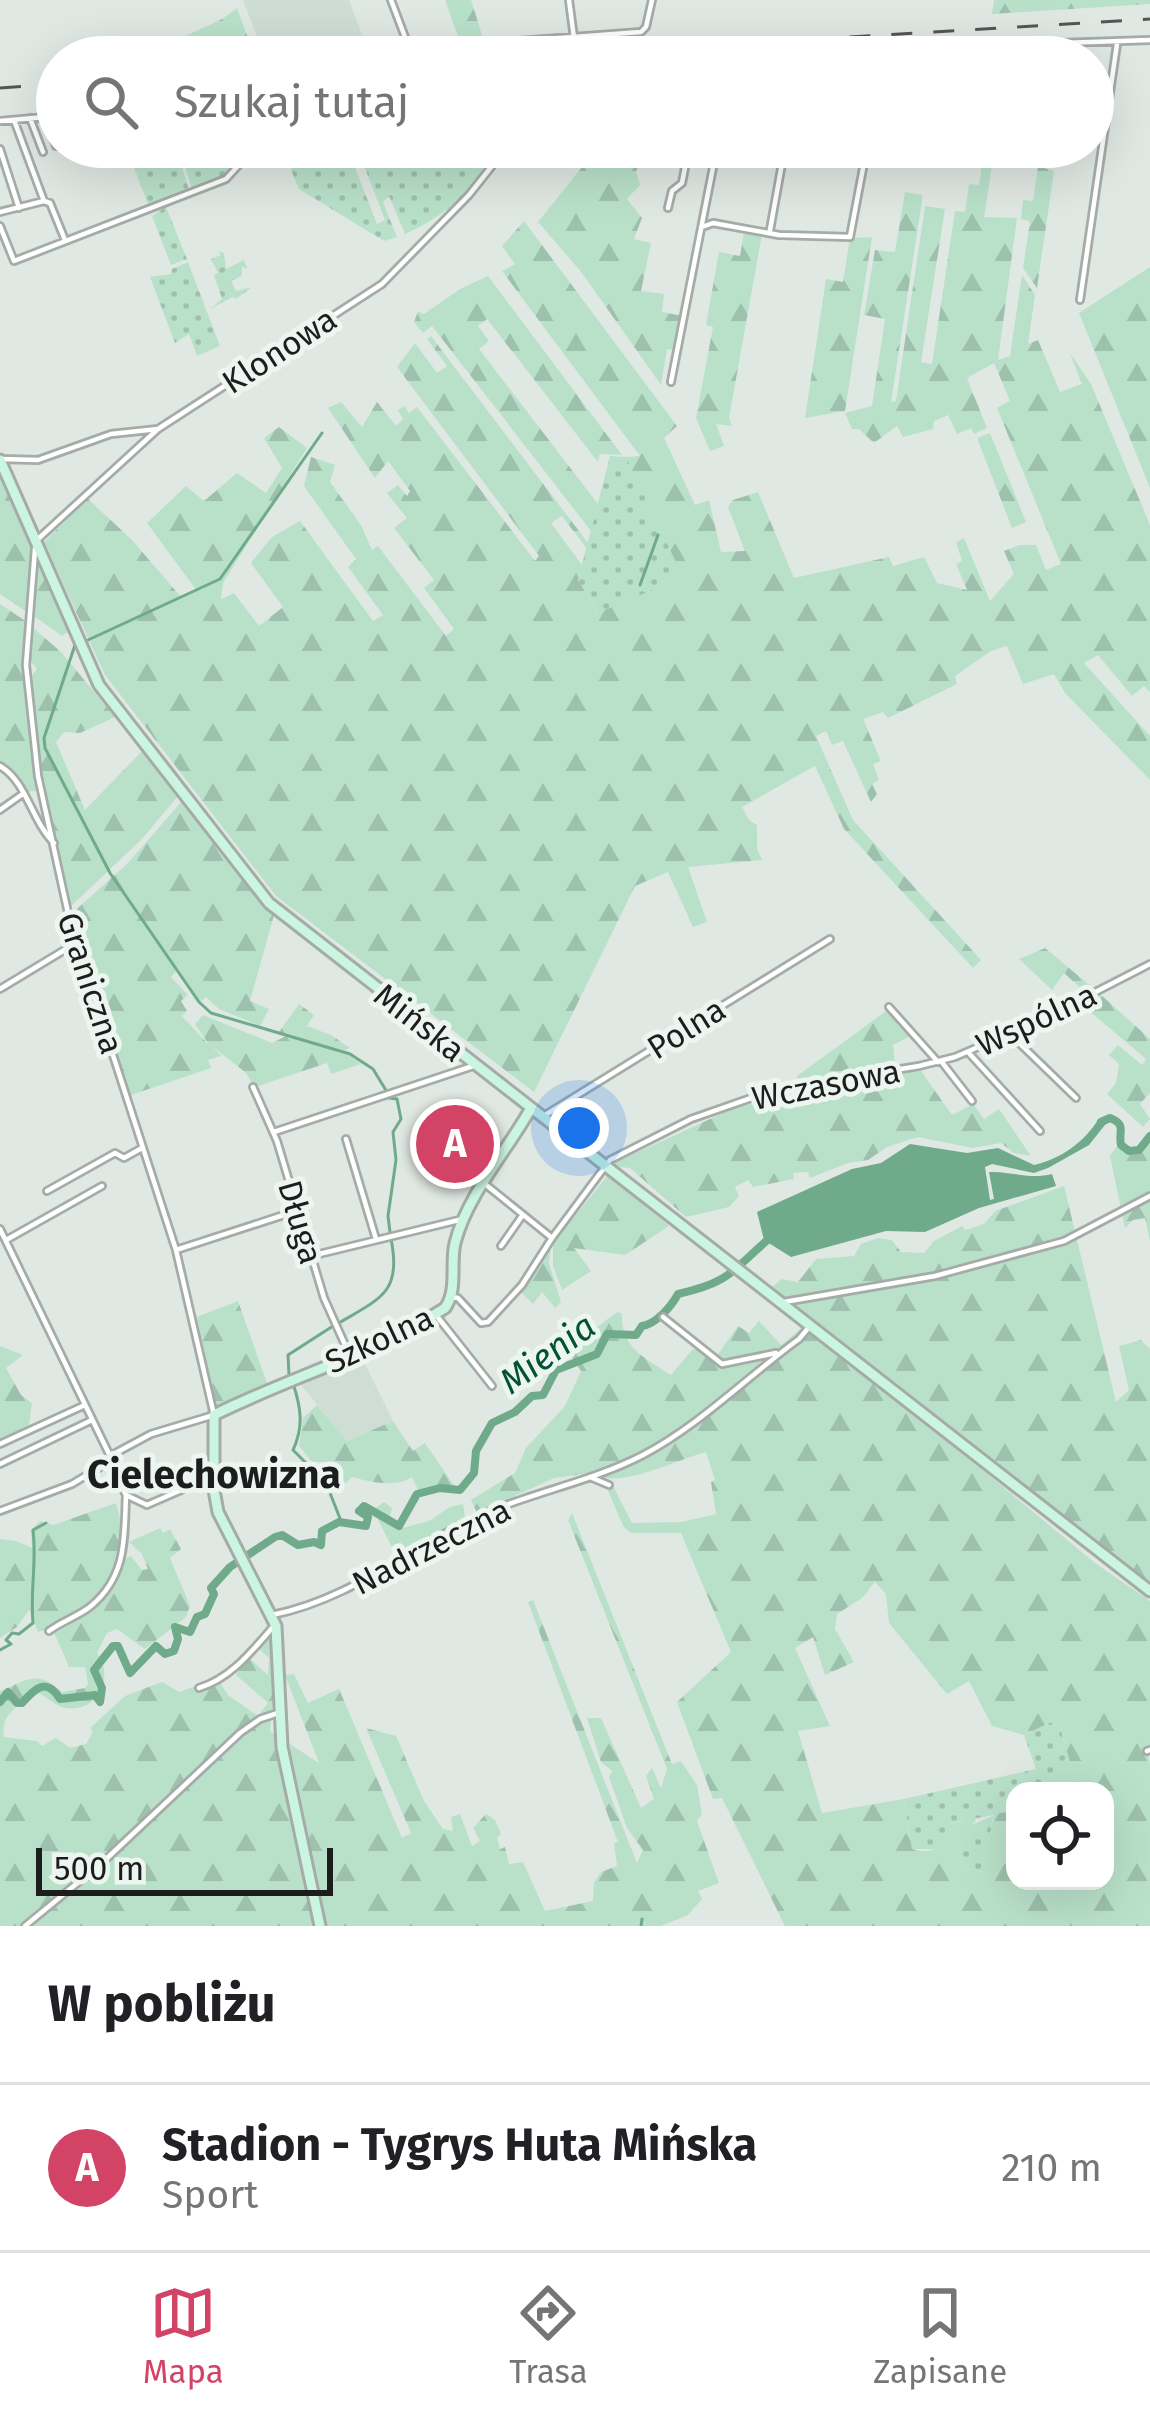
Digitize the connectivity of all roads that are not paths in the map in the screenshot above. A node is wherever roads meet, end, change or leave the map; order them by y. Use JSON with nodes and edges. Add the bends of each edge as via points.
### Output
{"nodes":[{"id":1,"x":392,"y":0,"type":"edge"},
{"id":2,"x":569,"y":0,"type":"edge"},
{"id":3,"x":652,"y":0,"type":"edge"},
{"id":4,"x":574,"y":34,"type":"junction"},
{"id":5,"x":405,"y":36,"type":"edge"},
{"id":6,"x":553,"y":36,"type":"edge"},
{"id":7,"x":1150,"y":40,"type":"edge"},
{"id":8,"x":1114,"y":42,"type":"edge"},
{"id":9,"x":1118,"y":42,"type":"junction"},
{"id":10,"x":1114,"y":69,"type":"edge"},
{"id":11,"x":30,"y":118,"type":"junction"},
{"id":12,"x":36,"y":118,"type":"edge"},
{"id":13,"x":14,"y":120,"type":"junction"},
{"id":14,"x":0,"y":122,"type":"edge"},
{"id":15,"x":36,"y":134,"type":"edge"},
{"id":16,"x":0,"y":149,"type":"edge"},
{"id":17,"x":236,"y":168,"type":"edge"},
{"id":18,"x":490,"y":168,"type":"edge"},
{"id":19,"x":685,"y":168,"type":"edge"},
{"id":20,"x":713,"y":168,"type":"edge"},
{"id":21,"x":781,"y":168,"type":"edge"},
{"id":22,"x":868,"y":168,"type":"edge"},
{"id":23,"x":1099,"y":168,"type":"edge"},
{"id":24,"x":44,"y":201,"type":"junction"},
{"id":25,"x":19,"y":208,"type":"junction"},
{"id":26,"x":668,"y":208,"type":"dead end"},
{"id":27,"x":0,"y":212,"type":"edge"},
{"id":28,"x":0,"y":226,"type":"edge"},
{"id":29,"x":701,"y":227,"type":"junction"},
{"id":30,"x":770,"y":232,"type":"junction"},
{"id":31,"x":65,"y":240,"type":"junction"},
{"id":32,"x":1080,"y":300,"type":"dead end"},
{"id":33,"x":671,"y":382,"type":"dead end"},
{"id":34,"x":158,"y":429,"type":"junction"},
{"id":35,"x":0,"y":459,"type":"edge"},
{"id":36,"x":35,"y":541,"type":"junction"},
{"id":37,"x":0,"y":766,"type":"edge"},
{"id":38,"x":9,"y":771,"type":"junction"},
{"id":39,"x":0,"y":776,"type":"edge"},
{"id":40,"x":24,"y":793,"type":"junction"},
{"id":41,"x":0,"y":810,"type":"edge"},
{"id":42,"x":54,"y":843,"type":"junction"},
{"id":43,"x":830,"y":939,"type":"dead end"},
{"id":44,"x":76,"y":943,"type":"junction"},
{"id":45,"x":1150,"y":964,"type":"edge"},
{"id":46,"x":0,"y":989,"type":"edge"},
{"id":47,"x":889,"y":1006,"type":"dead end"},
{"id":48,"x":1010,"y":1034,"type":"junction"},
{"id":49,"x":968,"y":1052,"type":"junction"},
{"id":50,"x":940,"y":1061,"type":"junction"},
{"id":51,"x":475,"y":1065,"type":"junction"},
{"id":52,"x":919,"y":1066,"type":"joint"},
{"id":53,"x":253,"y":1088,"type":"dead end"},
{"id":54,"x":1076,"y":1099,"type":"dead end"},
{"id":55,"x":972,"y":1102,"type":"dead end"},
{"id":56,"x":531,"y":1108,"type":"junction"},
{"id":57,"x":542,"y":1117,"type":"junction"},
{"id":58,"x":1040,"y":1131,"type":"dead end"},
{"id":59,"x":274,"y":1132,"type":"junction"},
{"id":60,"x":346,"y":1139,"type":"dead end"},
{"id":61,"x":142,"y":1148,"type":"junction"},
{"id":62,"x":606,"y":1166,"type":"junction"},
{"id":63,"x":485,"y":1184,"type":"junction"},
{"id":64,"x":102,"y":1186,"type":"dead end"},
{"id":65,"x":47,"y":1192,"type":"dead end"},
{"id":66,"x":1150,"y":1196,"type":"edge"},
{"id":67,"x":298,"y":1210,"type":"junction"},
{"id":68,"x":523,"y":1216,"type":"junction"},
{"id":69,"x":463,"y":1220,"type":"junction"},
{"id":70,"x":0,"y":1229,"type":"edge"},
{"id":71,"x":552,"y":1238,"type":"junction"},
{"id":72,"x":376,"y":1239,"type":"junction"},
{"id":73,"x":6,"y":1240,"type":"junction"},
{"id":74,"x":501,"y":1246,"type":"dead end"},
{"id":75,"x":176,"y":1250,"type":"junction"},
{"id":76,"x":311,"y":1256,"type":"junction"},
{"id":77,"x":452,"y":1297,"type":"junction"},
{"id":78,"x":782,"y":1305,"type":"junction"},
{"id":79,"x":435,"y":1314,"type":"junction"},
{"id":80,"x":663,"y":1317,"type":"dead end"},
{"id":81,"x":810,"y":1326,"type":"junction"},
{"id":82,"x":782,"y":1352,"type":"junction"},
{"id":83,"x":350,"y":1357,"type":"junction"},
{"id":84,"x":492,"y":1386,"type":"dead end"},
{"id":85,"x":85,"y":1405,"type":"junction"},
{"id":86,"x":214,"y":1415,"type":"junction"},
{"id":87,"x":92,"y":1420,"type":"junction"},
{"id":88,"x":0,"y":1444,"type":"edge"},
{"id":89,"x":109,"y":1458,"type":"junction"},
{"id":90,"x":0,"y":1464,"type":"edge"},
{"id":91,"x":271,"y":1470,"type":"dead end"},
{"id":92,"x":214,"y":1477,"type":"junction"},
{"id":93,"x":590,"y":1477,"type":"junction"},
{"id":94,"x":609,"y":1485,"type":"dead end"},
{"id":95,"x":126,"y":1495,"type":"junction"},
{"id":96,"x":0,"y":1511,"type":"edge"},
{"id":97,"x":1150,"y":1592,"type":"edge"},
{"id":98,"x":274,"y":1620,"type":"junction"},
{"id":99,"x":49,"y":1631,"type":"dead end"},
{"id":100,"x":199,"y":1688,"type":"dead end"},
{"id":101,"x":278,"y":1713,"type":"junction"},
{"id":102,"x":25,"y":1926,"type":"edge"},
{"id":103,"x":320,"y":1926,"type":"edge"}],
"edges":[{"from":1,"to":5,"type":"street"},
{"from":2,"to":4,"type":"street"},
{"from":3,"to":4,"type":"street","via":[[643,31]]},
{"from":4,"to":6,"type":"street"},
{"from":7,"to":9,"type":"street"},
{"from":8,"to":9,"type":"street"},
{"from":9,"to":10,"type":"street"},
{"from":11,"to":12,"type":"street"},
{"from":11,"to":13,"type":"street"},
{"from":11,"to":15,"type":"street"},
{"from":13,"to":14,"type":"street"},
{"from":13,"to":24,"type":"street"},
{"from":16,"to":25,"type":"street"},
{"from":17,"to":31,"type":"street","via":[[226,179]]},
{"from":18,"to":34,"type":"street","name":"Klonowa","via":[[382,284]]},
{"from":19,"to":26,"type":"street"},
{"from":20,"to":29,"type":"street"},
{"from":21,"to":30,"type":"street"},
{"from":22,"to":30,"type":"street","via":[[850,237]]},
{"from":23,"to":32,"type":"street"},
{"from":24,"to":25,"type":"street"},
{"from":24,"to":31,"type":"street"},
{"from":25,"to":27,"type":"street"},
{"from":28,"to":31,"type":"street","via":[[14,261]]},
{"from":29,"to":30,"type":"street"},
{"from":29,"to":33,"type":"street"},
{"from":34,"to":35,"type":"street","name":"Klonowa","via":[[110,434],[36,460]]},
{"from":34,"to":36,"type":"street"},
{"from":35,"to":36,"type":"main road","name":"Mińska"},
{"from":36,"to":42,"type":"street","name":"Graniczna","via":[[27,676]]},
{"from":36,"to":51,"type":"main road","name":"Mińska","via":[[96,679],[260,892]]},
{"from":37,"to":38,"type":"street"},
{"from":38,"to":39,"type":"street"},
{"from":38,"to":40,"type":"street"},
{"from":40,"to":41,"type":"street"},
{"from":40,"to":42,"type":"street"},
{"from":42,"to":44,"type":"street","name":"Graniczna"},
{"from":43,"to":57,"type":"street","name":"Polna"},
{"from":44,"to":46,"type":"street"},
{"from":44,"to":61,"type":"street","name":"Graniczna"},
{"from":45,"to":48,"type":"street","name":"Wspólna"},
{"from":47,"to":50,"type":"street"},
{"from":48,"to":49,"type":"street","name":"Wspólna"},
{"from":48,"to":54,"type":"street"},
{"from":49,"to":50,"type":"street","name":"Wspólna"},
{"from":49,"to":58,"type":"street"},
{"from":50,"to":52,"type":"street","name":"Wspólna"},
{"from":50,"to":55,"type":"street"},
{"from":51,"to":56,"type":"main road","name":"Mińska"},
{"from":51,"to":59,"type":"street"},
{"from":52,"to":62,"type":"street","name":"Wczasowa","via":[[738,1100]]},
{"from":53,"to":59,"type":"street","name":"Długa"},
{"from":56,"to":57,"type":"main road","name":"Mińska"},
{"from":56,"to":63,"type":"main road","name":"Szkolna"},
{"from":57,"to":62,"type":"main road","name":"Mińska"},
{"from":59,"to":67,"type":"street","name":"Długa"},
{"from":60,"to":72,"type":"street"},
{"from":61,"to":65,"type":"street","via":[[124,1158],[115,1153]]},
{"from":61,"to":75,"type":"street","name":"Graniczna"},
{"from":62,"to":71,"type":"street"},
{"from":62,"to":78,"type":"main road","name":"Mińska"},
{"from":63,"to":68,"type":"street"},
{"from":63,"to":69,"type":"main road","name":"Szkolna"},
{"from":64,"to":73,"type":"street"},
{"from":66,"to":78,"type":"street","via":[[1078,1236],[934,1276]]},
{"from":67,"to":75,"type":"street"},
{"from":67,"to":76,"type":"street","name":"Długa"},
{"from":68,"to":71,"type":"street"},
{"from":68,"to":74,"type":"street"},
{"from":69,"to":72,"type":"street"},
{"from":69,"to":77,"type":"main road","name":"Szkolna"},
{"from":70,"to":73,"type":"street"},
{"from":71,"to":77,"type":"street","via":[[488,1322]]},
{"from":72,"to":76,"type":"street"},
{"from":73,"to":85,"type":"street"},
{"from":75,"to":86,"type":"street","name":"Graniczna"},
{"from":76,"to":83,"type":"street","name":"Długa"},
{"from":77,"to":79,"type":"main road","name":"Szkolna"},
{"from":78,"to":81,"type":"main road","name":"Mińska"},
{"from":79,"to":83,"type":"main road","name":"Szkolna"},
{"from":79,"to":84,"type":"street"},
{"from":80,"to":82,"type":"street","via":[[722,1364]]},
{"from":81,"to":82,"type":"street","name":"Nadrzeczna"},
{"from":81,"to":97,"type":"main road","name":"Mińska"},
{"from":82,"to":93,"type":"street","name":"Nadrzeczna","via":[[668,1440]]},
{"from":83,"to":86,"type":"main road","name":"Szkolna"},
{"from":85,"to":87,"type":"street"},
{"from":85,"to":88,"type":"street"},
{"from":86,"to":89,"type":"street","name":"Szkolna"},
{"from":86,"to":92,"type":"main road"},
{"from":87,"to":89,"type":"street"},
{"from":87,"to":90,"type":"street"},
{"from":89,"to":95,"type":"street"},
{"from":89,"to":96,"type":"street","name":"Szkolna","via":[[72,1484]]},
{"from":91,"to":92,"type":"street"},
{"from":92,"to":95,"type":"street","via":[[150,1504]]},
{"from":92,"to":98,"type":"main road","via":[[218,1512]]},
{"from":93,"to":94,"type":"street"},
{"from":93,"to":98,"type":"street","name":"Nadrzeczna","via":[[474,1518],[353,1587]]},
{"from":95,"to":99,"type":"street","via":[[128,1537],[105,1589]]},
{"from":98,"to":100,"type":"street","via":[[223,1678]]},
{"from":98,"to":101,"type":"main road"},
{"from":101,"to":102,"type":"street","via":[[240,1733]]},
{"from":101,"to":103,"type":"main road"}]}
